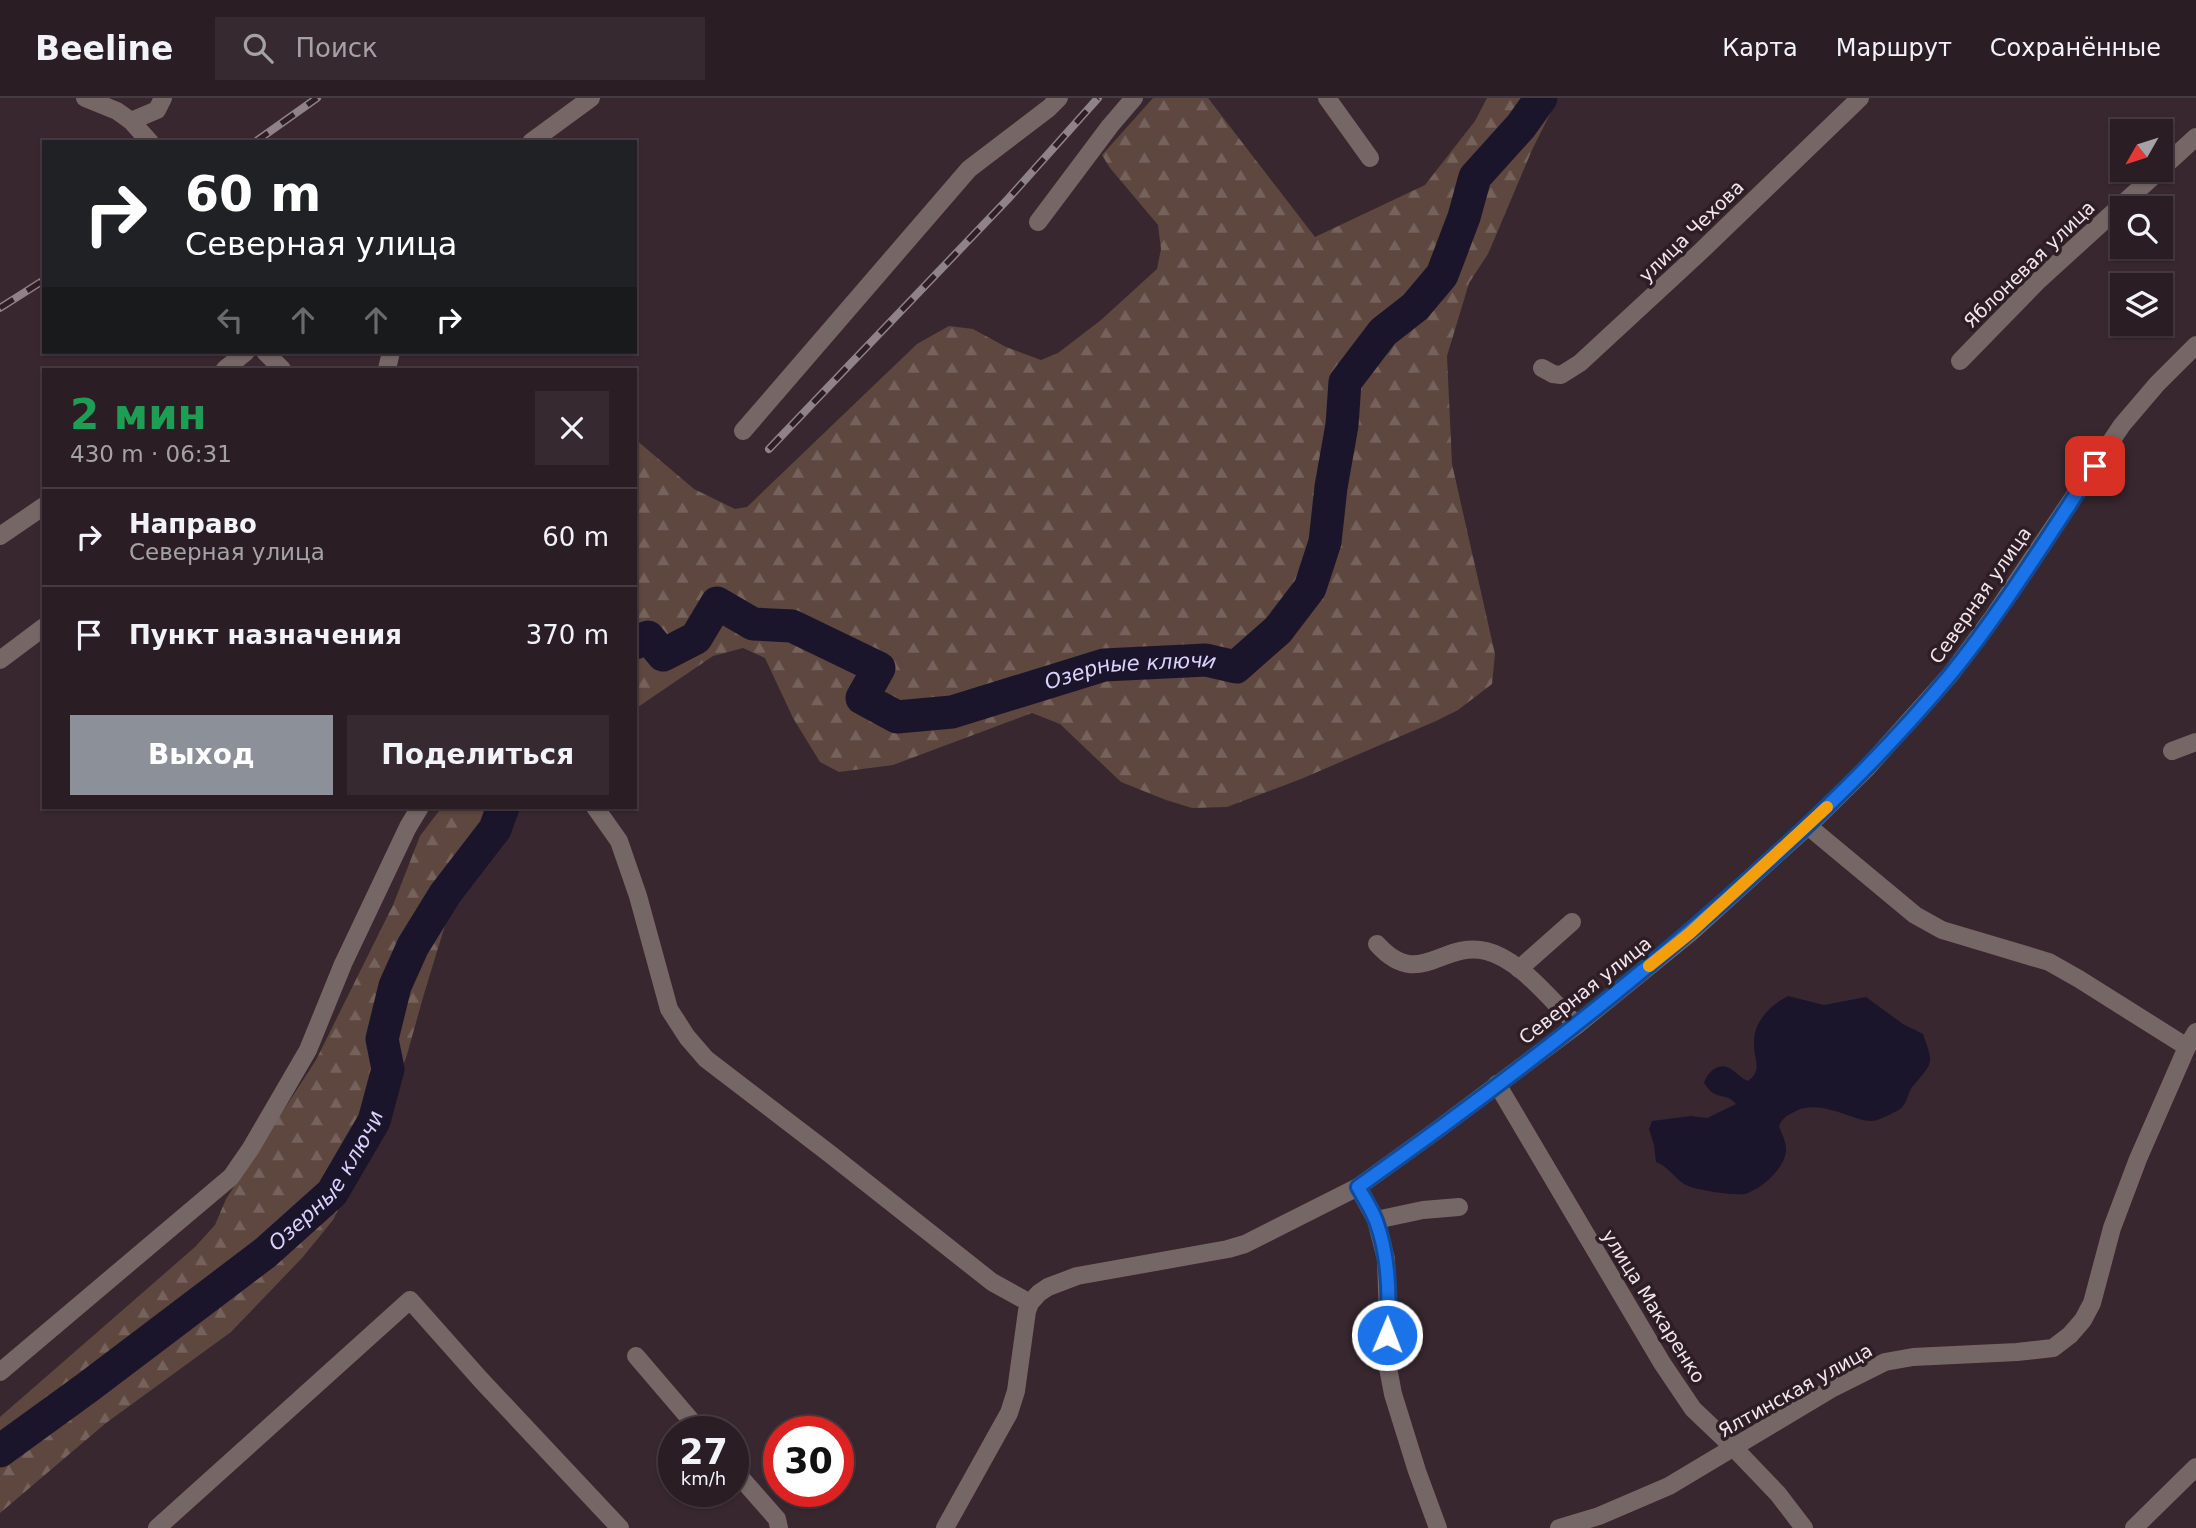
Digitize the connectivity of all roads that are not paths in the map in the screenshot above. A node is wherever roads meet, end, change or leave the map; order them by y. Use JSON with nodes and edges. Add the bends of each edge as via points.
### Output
{"nodes":[{"id":1,"x":85,"y":98,"type":"edge"},
{"id":2,"x":163,"y":98,"type":"edge"},
{"id":3,"x":591,"y":98,"type":"edge"},
{"id":4,"x":1059,"y":98,"type":"edge"},
{"id":5,"x":1135,"y":98,"type":"edge"},
{"id":6,"x":1327,"y":98,"type":"edge"},
{"id":7,"x":1860,"y":98,"type":"edge"},
{"id":8,"x":131,"y":121,"type":"junction"},
{"id":9,"x":2196,"y":137,"type":"edge"},
{"id":10,"x":148,"y":140,"type":"edge"},
{"id":11,"x":534,"y":140,"type":"edge"},
{"id":12,"x":2174,"y":157,"type":"edge"},
{"id":13,"x":1370,"y":158,"type":"dead end"},
{"id":14,"x":2147,"y":182,"type":"edge"},
{"id":15,"x":1038,"y":222,"type":"dead end"},
{"id":16,"x":2196,"y":345,"type":"edge"},
{"id":17,"x":244,"y":354,"type":"edge"},
{"id":18,"x":267,"y":354,"type":"edge"},
{"id":19,"x":1960,"y":361,"type":"dead end"},
{"id":20,"x":226,"y":368,"type":"edge"},
{"id":21,"x":281,"y":368,"type":"edge"},
{"id":22,"x":1542,"y":368,"type":"dead end"},
{"id":23,"x":743,"y":431,"type":"dead end"},
{"id":24,"x":42,"y":507,"type":"edge"},
{"id":25,"x":0,"y":536,"type":"edge"},
{"id":26,"x":42,"y":628,"type":"edge"},
{"id":27,"x":0,"y":660,"type":"edge"},
{"id":28,"x":2196,"y":742,"type":"edge"},
{"id":29,"x":2172,"y":751,"type":"dead end"},
{"id":30,"x":420,"y":809,"type":"edge"},
{"id":31,"x":595,"y":809,"type":"edge"},
{"id":32,"x":1808,"y":826,"type":"junction"},
{"id":33,"x":1572,"y":922,"type":"dead end"},
{"id":34,"x":1377,"y":943,"type":"dead end"},
{"id":35,"x":1519,"y":969,"type":"junction"},
{"id":36,"x":1577,"y":1025,"type":"junction"},
{"id":37,"x":2192,"y":1040,"type":"edge"},
{"id":38,"x":1497,"y":1084,"type":"junction"},
{"id":39,"x":1358,"y":1187,"type":"junction"},
{"id":40,"x":1459,"y":1207,"type":"dead end"},
{"id":41,"x":1376,"y":1220,"type":"junction"},
{"id":42,"x":1030,"y":1303,"type":"junction"},
{"id":43,"x":636,"y":1356,"type":"dead end"},
{"id":44,"x":0,"y":1372,"type":"edge"},
{"id":45,"x":687,"y":1416,"type":"edge"},
{"id":46,"x":1734,"y":1448,"type":"junction"},
{"id":47,"x":2196,"y":1467,"type":"edge"},
{"id":48,"x":749,"y":1487,"type":"edge"},
{"id":49,"x":609,"y":1525,"type":"edge"},
{"id":50,"x":157,"y":1528,"type":"edge"},
{"id":51,"x":779,"y":1528,"type":"edge"},
{"id":52,"x":945,"y":1528,"type":"edge"},
{"id":53,"x":1438,"y":1528,"type":"edge"},
{"id":54,"x":1559,"y":1528,"type":"edge"},
{"id":55,"x":1804,"y":1528,"type":"edge"},
{"id":56,"x":2134,"y":1528,"type":"edge"}],
"edges":[{"from":1,"to":8,"type":"street"},
{"from":2,"to":8,"type":"street","via":[[157,110]]},
{"from":3,"to":11,"type":"street"},
{"from":4,"to":23,"type":"street","via":[[969,169]]},
{"from":5,"to":15,"type":"street"},
{"from":6,"to":13,"type":"street"},
{"from":7,"to":22,"type":"street","name":"улица Чехова","via":[[1580,363],[1561,375]]},
{"from":8,"to":10,"type":"street"},
{"from":9,"to":12,"type":"street","name":"Яблоневая улица"},
{"from":14,"to":19,"type":"street","name":"Яблоневая улица","via":[[2039,280]]},
{"from":16,"to":32,"type":"street","name":"Северная улица","via":[[2122,425],[1951,674]]},
{"from":17,"to":20,"type":"street"},
{"from":18,"to":21,"type":"street"},
{"from":24,"to":25,"type":"street"},
{"from":26,"to":27,"type":"street"},
{"from":28,"to":29,"type":"street"},
{"from":30,"to":44,"type":"street","via":[[342,964],[308,1050],[231,1177]]},
{"from":31,"to":42,"type":"street","via":[[623,852],[668,1009],[706,1059],[992,1282]]},
{"from":32,"to":36,"type":"street","name":"Северная улица","via":[[1690,933]]},
{"from":32,"to":37,"type":"street","via":[[1928,923],[2049,962]]},
{"from":33,"to":35,"type":"street"},
{"from":34,"to":35,"type":"street","via":[[1389,957],[1404,963],[1422,964],[1467,948],[1500,956]]},
{"from":35,"to":36,"type":"street"},
{"from":36,"to":38,"type":"street","name":"Северная улица"},
{"from":37,"to":46,"type":"street","name":"Ялтинская улица","via":[[2129,1182],[2092,1303],[2070,1335],[2053,1348],[1885,1362]]},
{"from":38,"to":39,"type":"street","name":"Северная улица"},
{"from":38,"to":46,"type":"street","name":"улица Макаренко","via":[[1662,1363],[1693,1409]]},
{"from":39,"to":41,"type":"street"},
{"from":39,"to":42,"type":"street","name":"Северная улица","via":[[1245,1244],[1077,1276],[1048,1287]]},
{"from":40,"to":41,"type":"street"},
{"from":41,"to":53,"type":"street","via":[[1386,1259],[1385,1352],[1393,1394]]},
{"from":42,"to":52,"type":"street","via":[[1009,1413]]},
{"from":43,"to":45,"type":"street"},
{"from":46,"to":54,"type":"street","name":"Ялтинская улица","via":[[1669,1486]]},
{"from":46,"to":55,"type":"street","name":"улица Макаренко"},
{"from":47,"to":56,"type":"street"},
{"from":48,"to":51,"type":"street","via":[[777,1519]]},
{"from":49,"to":50,"type":"street","via":[[410,1300]]}]}
